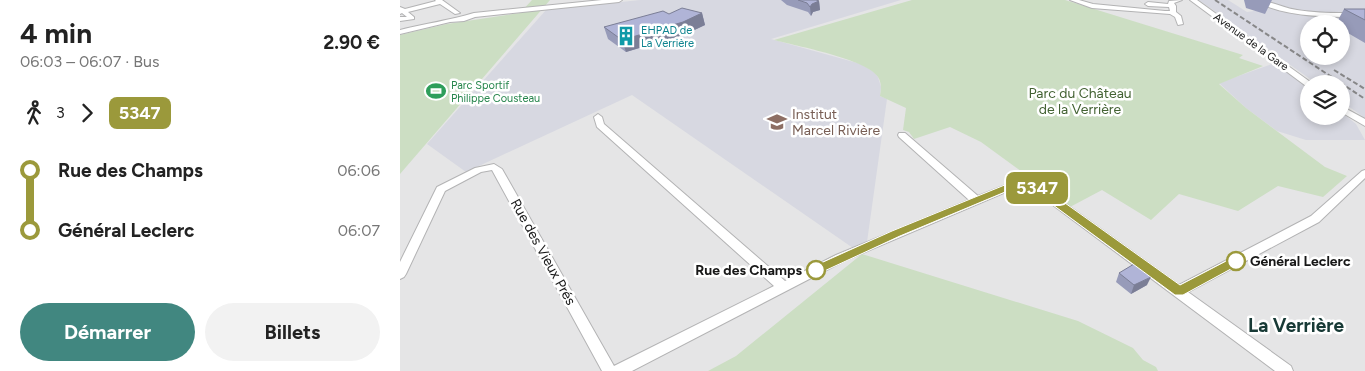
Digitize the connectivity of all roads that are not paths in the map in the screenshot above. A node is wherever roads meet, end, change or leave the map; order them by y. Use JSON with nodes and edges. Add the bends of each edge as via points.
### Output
{"nodes":[{"id":1,"x":538,"y":0,"type":"edge"},
{"id":2,"x":620,"y":0,"type":"edge"},
{"id":3,"x":1073,"y":0,"type":"edge"},
{"id":4,"x":1100,"y":0,"type":"edge"},
{"id":5,"x":1179,"y":0,"type":"edge"},
{"id":6,"x":1185,"y":0,"type":"edge"},
{"id":7,"x":1192,"y":0,"type":"edge"},
{"id":8,"x":1258,"y":0,"type":"edge"},
{"id":9,"x":439,"y":1,"type":"edge"},
{"id":10,"x":1082,"y":1,"type":"edge"},
{"id":11,"x":1148,"y":4,"type":"dead end"},
{"id":12,"x":1101,"y":7,"type":"junction"},
{"id":13,"x":526,"y":9,"type":"junction"},
{"id":14,"x":1172,"y":9,"type":"junction"},
{"id":15,"x":401,"y":11,"type":"edge"},
{"id":16,"x":457,"y":13,"type":"junction"},
{"id":17,"x":1157,"y":13,"type":"junction"},
{"id":18,"x":474,"y":15,"type":"junction"},
{"id":19,"x":1365,"y":15,"type":"edge"},
{"id":20,"x":400,"y":19,"type":"edge"},
{"id":21,"x":450,"y":20,"type":"junction"},
{"id":22,"x":1159,"y":21,"type":"dead end"},
{"id":23,"x":1180,"y":24,"type":"dead end"},
{"id":24,"x":1225,"y":29,"type":"dead end"},
{"id":25,"x":400,"y":32,"type":"edge"},
{"id":26,"x":1300,"y":78,"type":"edge"},
{"id":27,"x":1350,"y":113,"type":"edge"},
{"id":28,"x":1350,"y":115,"type":"edge"},
{"id":29,"x":598,"y":117,"type":"dead end"},
{"id":30,"x":1365,"y":123,"type":"edge"},
{"id":31,"x":1365,"y":129,"type":"edge"},
{"id":32,"x":902,"y":135,"type":"dead end"},
{"id":33,"x":1365,"y":174,"type":"edge"},
{"id":34,"x":976,"y":200,"type":"junction"},
{"id":35,"x":400,"y":274,"type":"edge"},
{"id":36,"x":784,"y":287,"type":"junction"},
{"id":37,"x":1179,"y":291,"type":"junction"},
{"id":38,"x":609,"y":371,"type":"edge"},
{"id":39,"x":618,"y":371,"type":"edge"},
{"id":40,"x":1286,"y":371,"type":"edge"}],
"edges":[{"from":1,"to":13,"type":"street"},
{"from":2,"to":13,"type":"street"},
{"from":3,"to":10,"type":"street"},
{"from":4,"to":12,"type":"street"},
{"from":5,"to":14,"type":"street","via":[[1171,2]]},
{"from":6,"to":24,"type":"street"},
{"from":7,"to":26,"type":"street","name":"Avenue de la Gare"},
{"from":8,"to":19,"type":"street","via":[[1306,13]]},
{"from":9,"to":15,"type":"street"},
{"from":9,"to":16,"type":"street"},
{"from":10,"to":12,"type":"street"},
{"from":11,"to":14,"type":"street"},
{"from":12,"to":17,"type":"street","via":[[1132,13]]},
{"from":13,"to":18,"type":"street"},
{"from":14,"to":17,"type":"street"},
{"from":14,"to":23,"type":"street"},
{"from":15,"to":20,"type":"street","via":[[412,18]]},
{"from":16,"to":18,"type":"street","via":[[470,12]]},
{"from":16,"to":21,"type":"street","via":[[449,17]]},
{"from":17,"to":22,"type":"street"},
{"from":18,"to":21,"type":"street"},
{"from":21,"to":25,"type":"street"},
{"from":27,"to":30,"type":"street"},
{"from":28,"to":31,"type":"street"},
{"from":29,"to":36,"type":"street","via":[[600,125]]},
{"from":32,"to":34,"type":"street"},
{"from":33,"to":37,"type":"street","via":[[1315,219]]},
{"from":34,"to":36,"type":"street","via":[[840,258]]},
{"from":34,"to":37,"type":"street","via":[[1025,183],[1040,190]]},
{"from":35,"to":38,"type":"street","name":"Rue des Vieux Prés","via":[[441,189],[494,167],[498,169]]},
{"from":36,"to":39,"type":"street"},
{"from":37,"to":40,"type":"street"}]}
